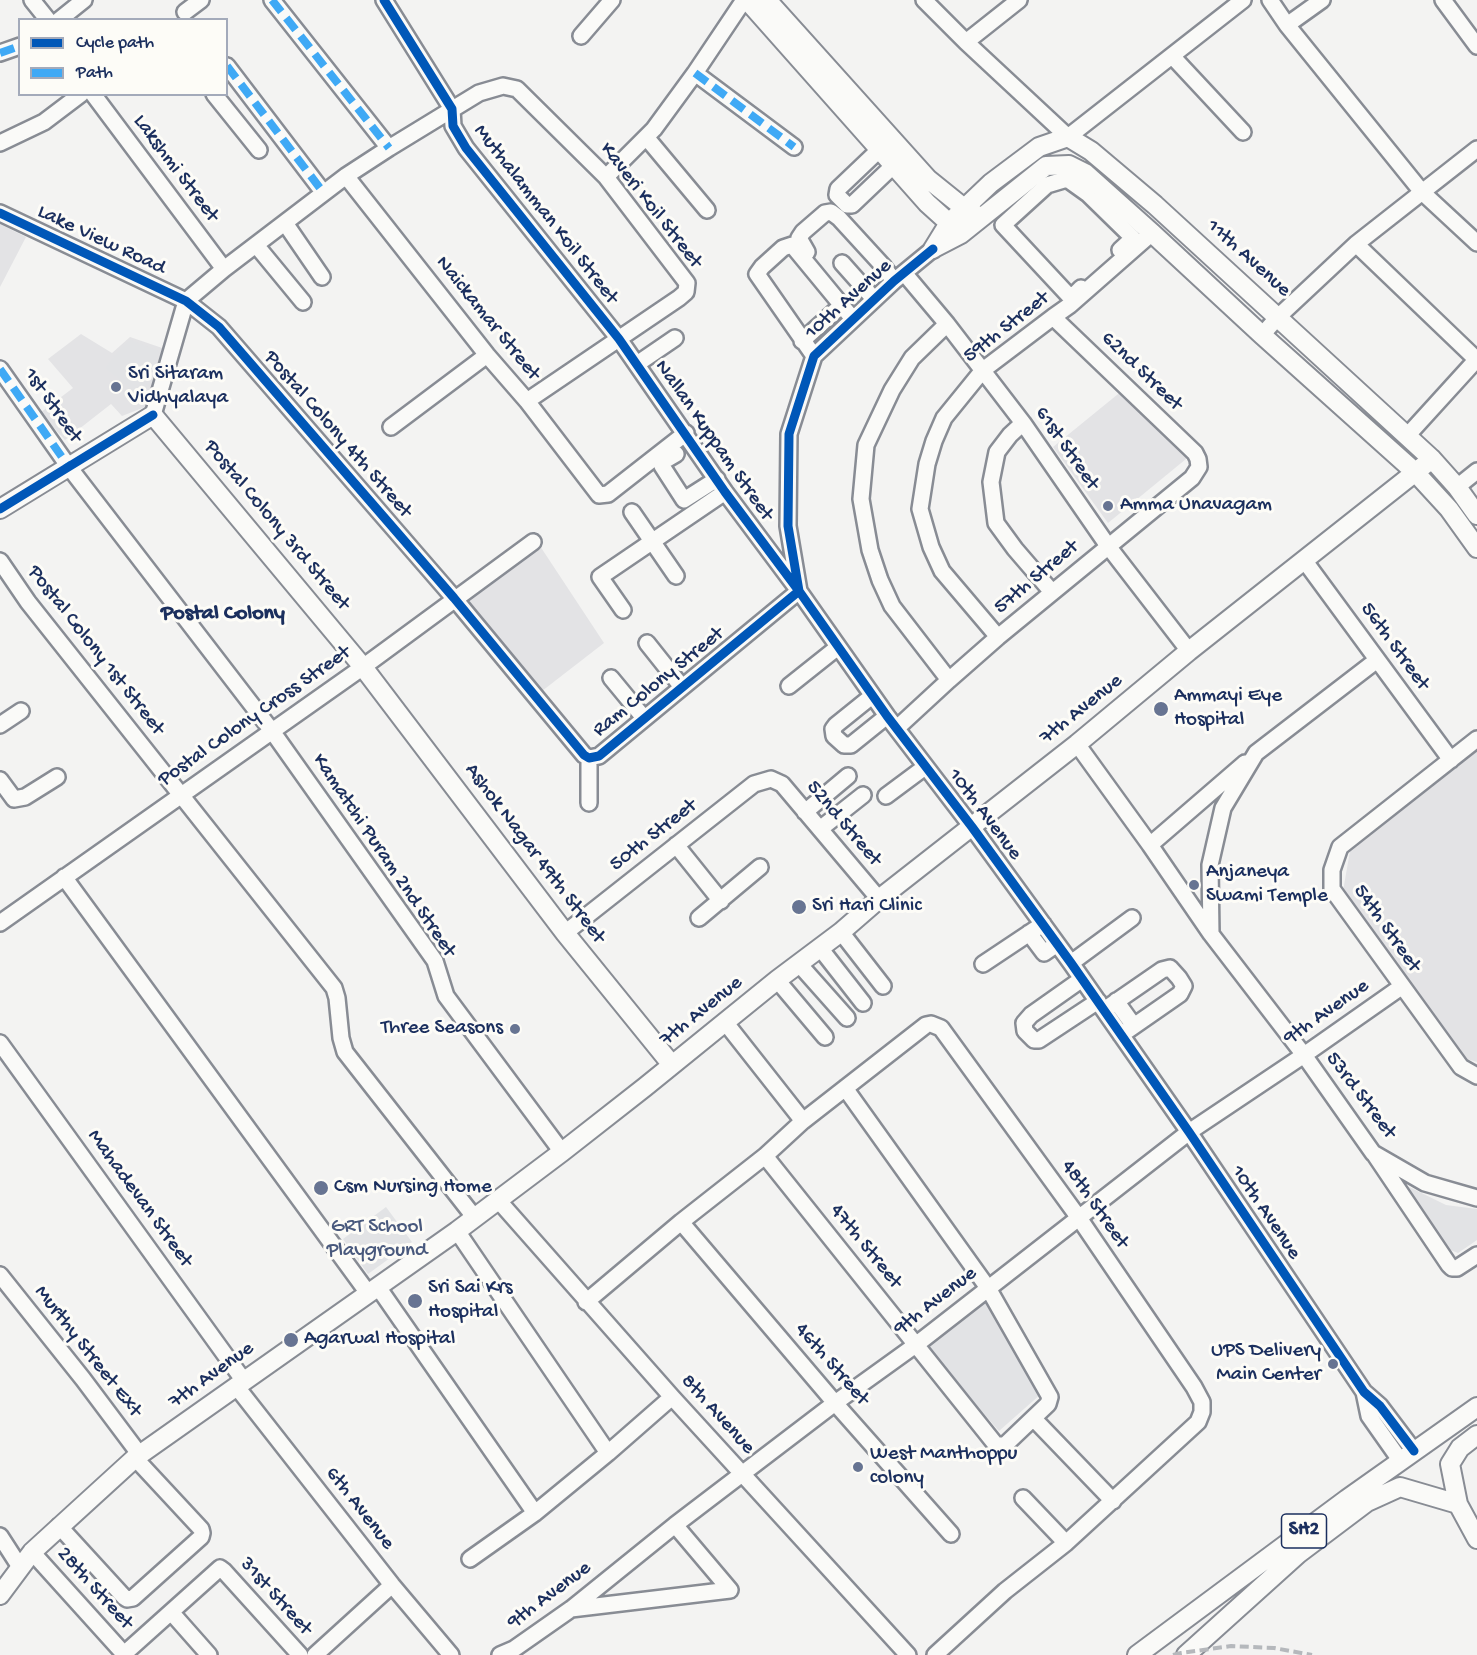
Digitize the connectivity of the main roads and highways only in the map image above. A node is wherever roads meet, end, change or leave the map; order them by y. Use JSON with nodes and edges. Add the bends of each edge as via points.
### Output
{"nodes":[{"id":1,"x":746,"y":0,"type":"edge"},
{"id":2,"x":766,"y":0,"type":"edge"},
{"id":3,"x":964,"y":208,"type":"junction"},
{"id":4,"x":982,"y":218,"type":"junction"},
{"id":5,"x":955,"y":228,"type":"junction"},
{"id":6,"x":933,"y":249,"type":"road end"},
{"id":7,"x":1432,"y":459,"type":"junction"},
{"id":8,"x":1415,"y":472,"type":"junction"},
{"id":9,"x":0,"y":509,"type":"edge"},
{"id":10,"x":1477,"y":515,"type":"edge"},
{"id":11,"x":1477,"y":548,"type":"edge"},
{"id":12,"x":363,"y":667,"type":"joint"},
{"id":13,"x":672,"y":1065,"type":"junction"},
{"id":14,"x":1474,"y":1408,"type":"edge"},
{"id":15,"x":1477,"y":1435,"type":"edge"},
{"id":16,"x":1458,"y":1504,"type":"junction"},
{"id":17,"x":1477,"y":1539,"type":"edge"},
{"id":18,"x":0,"y":1595,"type":"edge"},
{"id":19,"x":1137,"y":1655,"type":"edge"},
{"id":20,"x":1186,"y":1655,"type":"edge"}],
"edges":[{"from":1,"to":5,"type":"main road","via":[[877,151]]},
{"from":2,"to":3,"type":"main road","via":[[928,179]]},
{"from":3,"to":4,"type":"main road"},
{"from":3,"to":5,"type":"main road"},
{"from":3,"to":7,"type":"main road","name":"11th Avenue","via":[[1039,147],[1068,137],[1146,197]]},
{"from":4,"to":5,"type":"main road"},
{"from":4,"to":8,"type":"main road","via":[[1046,166],[1069,165],[1085,173],[1093,189],[1152,233]]},
{"from":5,"to":6,"type":"main road"},
{"from":7,"to":8,"type":"main road","name":"7th Avenue"},
{"from":7,"to":10,"type":"main road","name":"11th Avenue"},
{"from":8,"to":11,"type":"main road"},
{"from":8,"to":13,"type":"main road","name":"7th Avenue"},
{"from":9,"to":12,"type":"main road","name":"Postal Colony 3rd Street","via":[[153,415]]},
{"from":12,"to":13,"type":"main road","name":"Ashok Nagar 49th Street","via":[[565,933]]},
{"from":13,"to":18,"type":"main road","name":"7th Avenue","via":[[475,1218],[137,1457],[32,1552]]},
{"from":14,"to":19,"type":"main road","number":"SH2"},
{"from":15,"to":16,"type":"main road","via":[[1460,1448],[1450,1464]]},
{"from":16,"to":17,"type":"main road"},
{"from":16,"to":20,"type":"main road","number":"SH2","via":[[1400,1487],[1367,1502],[1298,1554]]}]}
